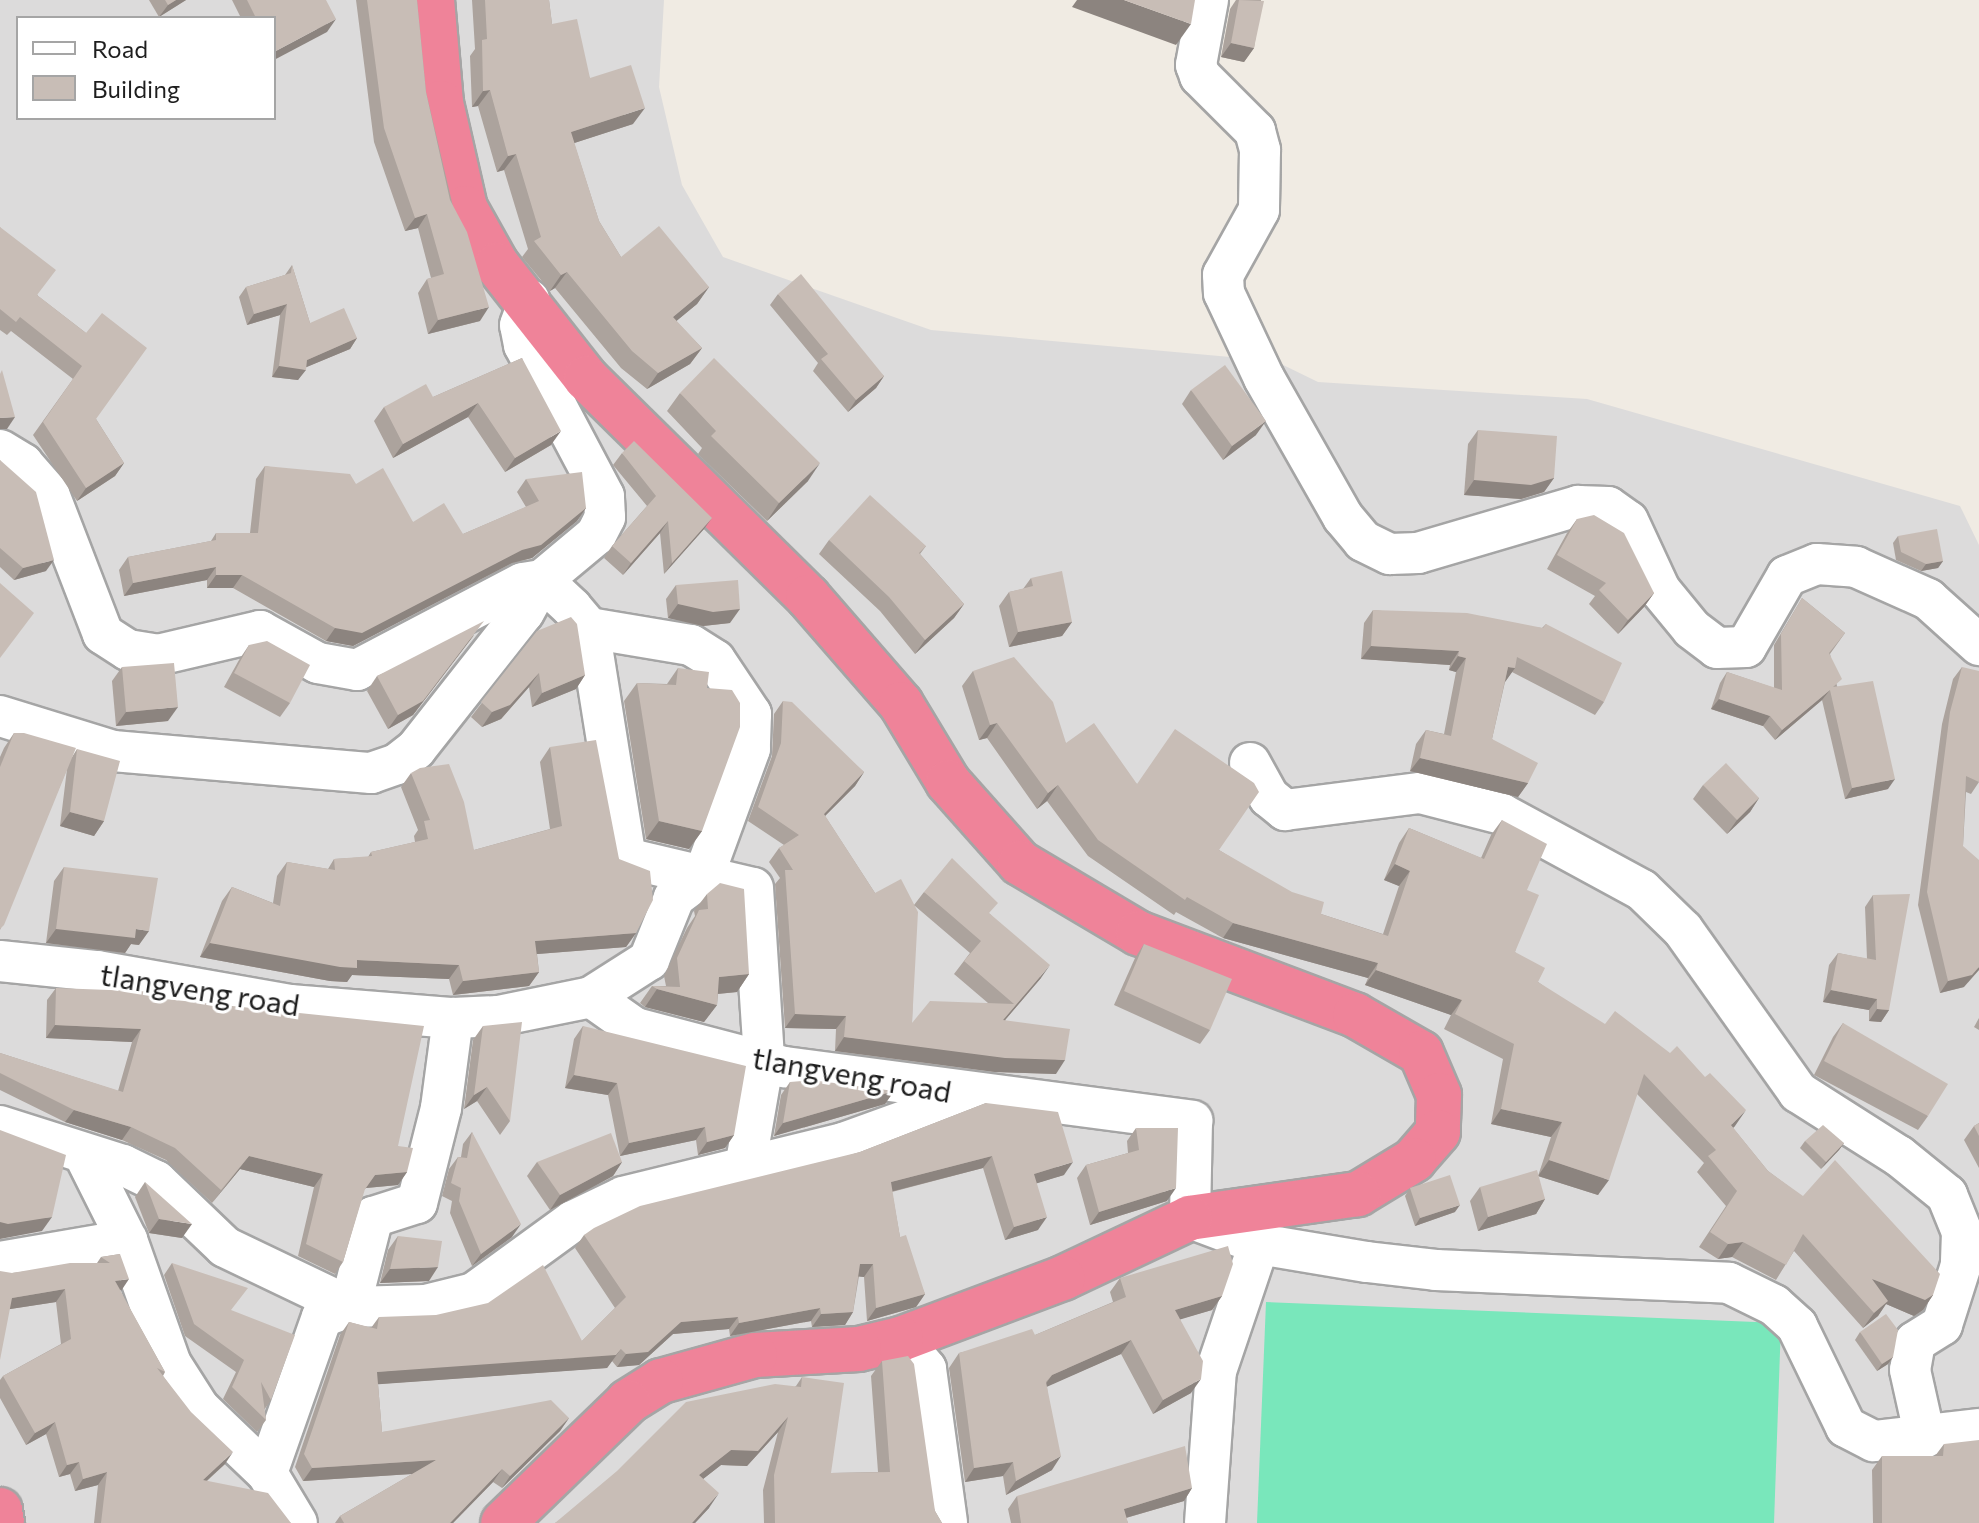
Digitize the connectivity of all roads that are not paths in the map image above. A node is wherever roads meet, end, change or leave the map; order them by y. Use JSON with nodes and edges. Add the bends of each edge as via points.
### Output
{"nodes":[{"id":1,"x":432,"y":0,"type":"edge"},
{"id":2,"x":1208,"y":0,"type":"edge"},
{"id":3,"x":529,"y":300,"type":"junction"},
{"id":4,"x":0,"y":450,"type":"edge"},
{"id":5,"x":542,"y":580,"type":"junction"},
{"id":6,"x":589,"y":628,"type":"junction"},
{"id":7,"x":1979,"y":645,"type":"edge"},
{"id":8,"x":0,"y":716,"type":"edge"},
{"id":9,"x":1250,"y":763,"type":"dead end"},
{"id":10,"x":704,"y":875,"type":"junction"},
{"id":11,"x":0,"y":961,"type":"edge"},
{"id":12,"x":591,"y":997,"type":"junction"},
{"id":13,"x":453,"y":1018,"type":"junction"},
{"id":14,"x":764,"y":1059,"type":"junction"},
{"id":15,"x":956,"y":1094,"type":"junction"},
{"id":16,"x":0,"y":1126,"type":"edge"},
{"id":17,"x":84,"y":1154,"type":"junction"},
{"id":18,"x":745,"y":1168,"type":"junction"},
{"id":19,"x":1190,"y":1218,"type":"junction"},
{"id":20,"x":127,"y":1240,"type":"junction"},
{"id":21,"x":1259,"y":1244,"type":"junction"},
{"id":22,"x":0,"y":1262,"type":"edge"},
{"id":23,"x":350,"y":1307,"type":"junction"},
{"id":24,"x":901,"y":1339,"type":"junction"},
{"id":25,"x":1979,"y":1429,"type":"edge"},
{"id":26,"x":1925,"y":1437,"type":"junction"},
{"id":27,"x":267,"y":1473,"type":"junction"},
{"id":28,"x":0,"y":1510,"type":"edge"},
{"id":29,"x":2,"y":1523,"type":"edge"},
{"id":30,"x":297,"y":1523,"type":"edge"},
{"id":31,"x":503,"y":1523,"type":"edge"},
{"id":32,"x":947,"y":1523,"type":"edge"},
{"id":33,"x":1205,"y":1523,"type":"edge"}],
"edges":[{"from":1,"to":3,"type":"highway","via":[[441,103],[465,208],[497,265]]},
{"from":2,"to":7,"type":"street","via":[[1194,50],[1196,65],[1200,76],[1255,131],[1260,150],[1259,210],[1223,275],[1224,293],[1264,378],[1343,517],[1363,541],[1390,554],[1418,553],[1578,506],[1608,507],[1628,521],[1660,590],[1692,629],[1717,648],[1746,647],[1787,576],[1817,564],[1856,567],[1928,599]]},
{"from":3,"to":5,"type":"street","via":[[520,325],[524,345],[604,496],[605,517],[596,535]]},
{"from":3,"to":19,"type":"highway","via":[[586,378],[808,597],[901,704],[948,782],[1020,863],[1138,933],[1355,1015],[1421,1053],[1439,1095],[1438,1132],[1414,1160],[1358,1194]]},
{"from":4,"to":5,"type":"street","via":[[23,464],[49,494],[103,634],[128,650],[158,655],[260,631],[318,663],[357,670],[473,606]]},
{"from":5,"to":6,"type":"street"},
{"from":5,"to":8,"type":"street","via":[[524,612],[416,749],[385,770],[113,751]]},
{"from":6,"to":10,"type":"street","via":[[626,858]]},
{"from":6,"to":10,"type":"street","via":[[691,645],[715,660],[751,714],[746,763]]},
{"from":9,"to":26,"type":"street","via":[[1269,797],[1285,810],[1420,793],[1502,814],[1642,890],[1683,930],[1798,1092],[1899,1156],[1947,1195],[1962,1232],[1961,1265],[1942,1325],[1915,1342],[1910,1370]]},
{"from":10,"to":12,"type":"street","via":[[674,898],[649,960]]},
{"from":10,"to":14,"type":"street","via":[[753,888]]},
{"from":11,"to":13,"type":"street","name":"tlangveng road","via":[[97,971],[290,1005]]},
{"from":12,"to":13,"type":"street","name":"tlangveng road","via":[[498,1016]]},
{"from":12,"to":14,"type":"street","name":"tlangveng road","via":[[635,1028]]},
{"from":13,"to":23,"type":"street","via":[[441,1108],[417,1203],[373,1217]]},
{"from":14,"to":15,"type":"street","name":"tlangveng road","via":[[822,1074],[940,1084]]},
{"from":14,"to":18,"type":"street"},
{"from":15,"to":18,"type":"street","via":[[940,1108],[857,1138]]},
{"from":15,"to":19,"type":"street","name":"tlangveng road","via":[[1192,1121]]},
{"from":16,"to":17,"type":"street"},
{"from":17,"to":20,"type":"street"},
{"from":17,"to":23,"type":"street","via":[[156,1181],[225,1247]]},
{"from":18,"to":23,"type":"street","via":[[623,1197],[573,1221],[474,1293],[426,1305]]},
{"from":19,"to":21,"type":"street"},
{"from":19,"to":24,"type":"highway","via":[[1063,1278]]},
{"from":20,"to":22,"type":"street"},
{"from":20,"to":27,"type":"street","via":[[171,1364],[199,1408]]},
{"from":21,"to":26,"type":"street","via":[[1436,1270],[1729,1283],[1774,1305],[1797,1326],[1846,1427],[1874,1441]]},
{"from":21,"to":33,"type":"street","via":[[1216,1371]]},
{"from":23,"to":27,"type":"street","via":[[322,1317]]},
{"from":24,"to":31,"type":"highway","via":[[859,1349],[755,1355],[661,1381],[628,1402]]},
{"from":24,"to":32,"type":"street","via":[[926,1369]]},
{"from":25,"to":26,"type":"street"},
{"from":27,"to":30,"type":"street"},
{"from":28,"to":29,"type":"highway"}]}
